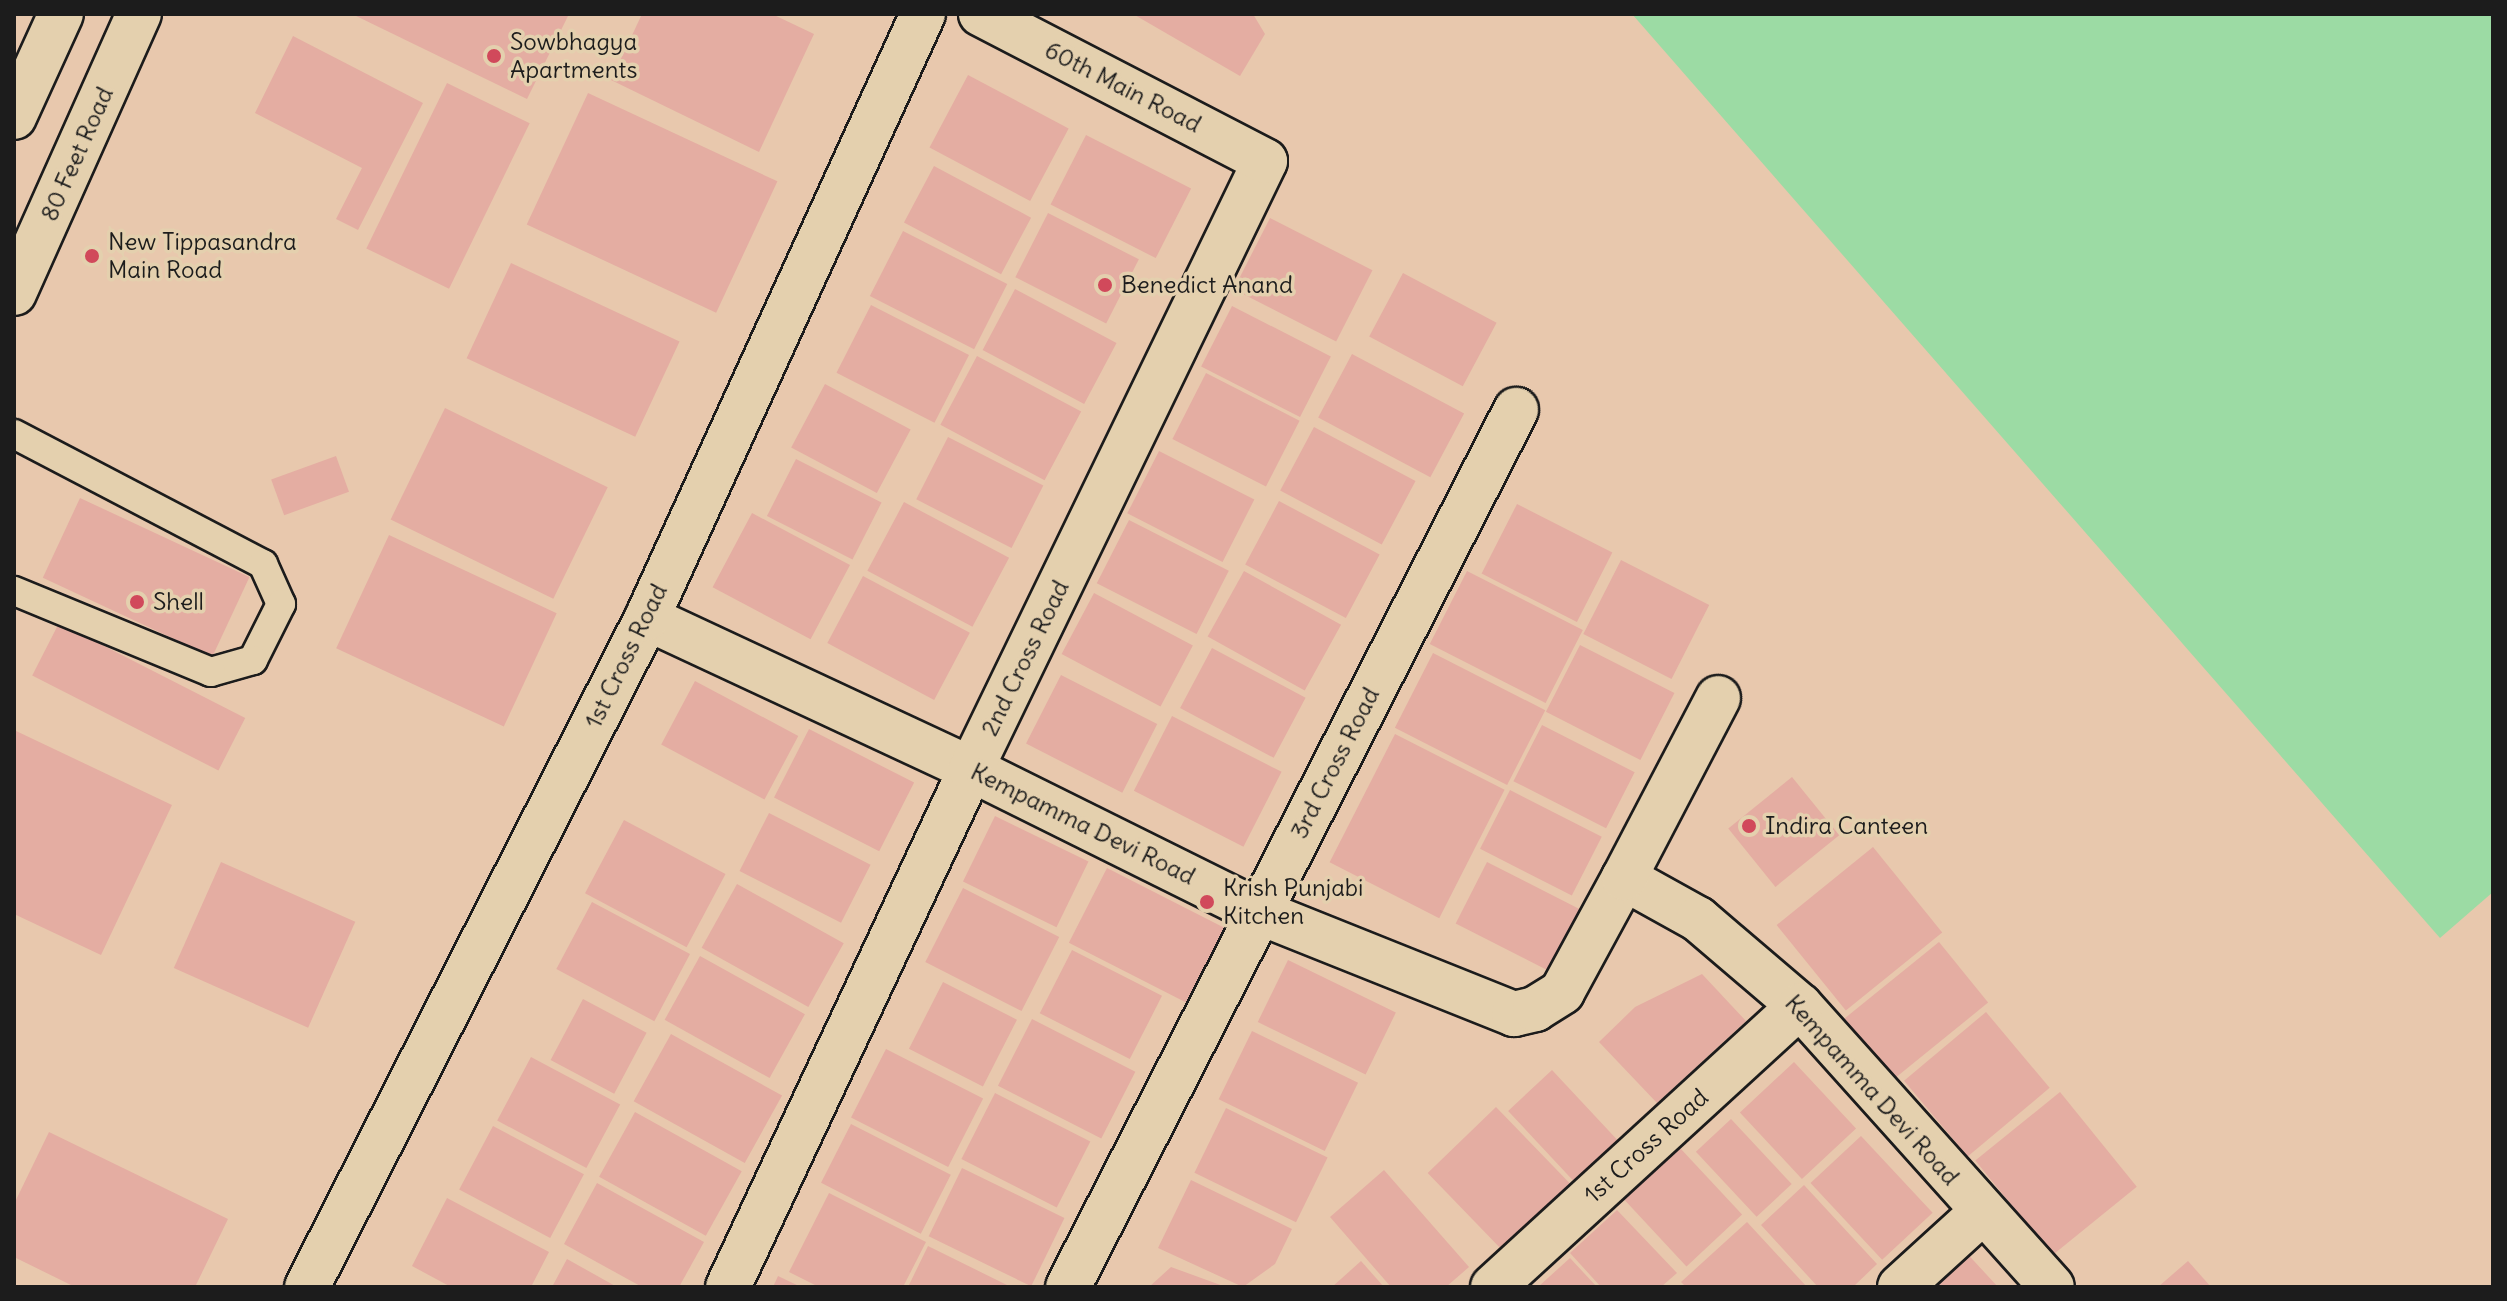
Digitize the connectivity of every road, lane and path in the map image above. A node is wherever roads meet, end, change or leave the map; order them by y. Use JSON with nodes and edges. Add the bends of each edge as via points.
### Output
{"nodes":[{"id":1,"x":139,"y":14,"type":"edge"},
{"id":2,"x":923,"y":14,"type":"edge"},
{"id":3,"x":981,"y":14,"type":"edge"},
{"id":4,"x":52,"y":17,"type":"edge"},
{"id":5,"x":14,"y":117,"type":"edge"},
{"id":6,"x":1265,"y":161,"type":"joint"},
{"id":7,"x":14,"y":293,"type":"edge"},
{"id":8,"x":1516,"y":410,"type":"dead end"},
{"id":9,"x":14,"y":434,"type":"edge"},
{"id":10,"x":14,"y":591,"type":"edge"},
{"id":11,"x":647,"y":618,"type":"junction"},
{"id":12,"x":1718,"y":698,"type":"dead end"},
{"id":13,"x":971,"y":769,"type":"junction"},
{"id":14,"x":1624,"y":878,"type":"junction"},
{"id":15,"x":1259,"y":912,"type":"junction"},
{"id":16,"x":1800,"y":1006,"type":"junction"},
{"id":17,"x":1982,"y":1212,"type":"junction"},
{"id":18,"x":307,"y":1287,"type":"edge"},
{"id":19,"x":728,"y":1287,"type":"edge"},
{"id":20,"x":1068,"y":1287,"type":"edge"},
{"id":21,"x":1493,"y":1287,"type":"edge"},
{"id":22,"x":1900,"y":1287,"type":"edge"},
{"id":23,"x":2052,"y":1287,"type":"edge"}],
"edges":[{"from":1,"to":7,"type":"street","name":"80 Feet Road"},
{"from":2,"to":11,"type":"street","name":"1st Cross Road"},
{"from":3,"to":6,"type":"street","name":"60th Main Road"},
{"from":4,"to":5,"type":"street"},
{"from":6,"to":13,"type":"street","name":"2nd Cross Road"},
{"from":8,"to":15,"type":"street","name":"3rd Cross Road"},
{"from":9,"to":10,"type":"lane","via":[[263,564],[281,604],[253,660],[211,672]]},
{"from":11,"to":13,"type":"street","name":"Kempamma Devi Road"},
{"from":11,"to":18,"type":"street","name":"1st Cross Road"},
{"from":12,"to":14,"type":"street"},
{"from":13,"to":15,"type":"street","name":"Kempamma Devi Road"},
{"from":13,"to":19,"type":"street","name":"2nd Cross Road"},
{"from":14,"to":15,"type":"street","name":"Kempamma Devi Road","via":[[1562,992],[1535,1009],[1514,1014]]},
{"from":14,"to":16,"type":"street","name":"Kempamma Devi Road","via":[[1698,919]]},
{"from":15,"to":20,"type":"street","name":"3rd Cross Road"},
{"from":16,"to":17,"type":"street","name":"Kempamma Devi Road"},
{"from":16,"to":21,"type":"street","name":"1st Cross Road"},
{"from":17,"to":22,"type":"street"},
{"from":17,"to":23,"type":"street","name":"Kempamma Devi Road"}]}
